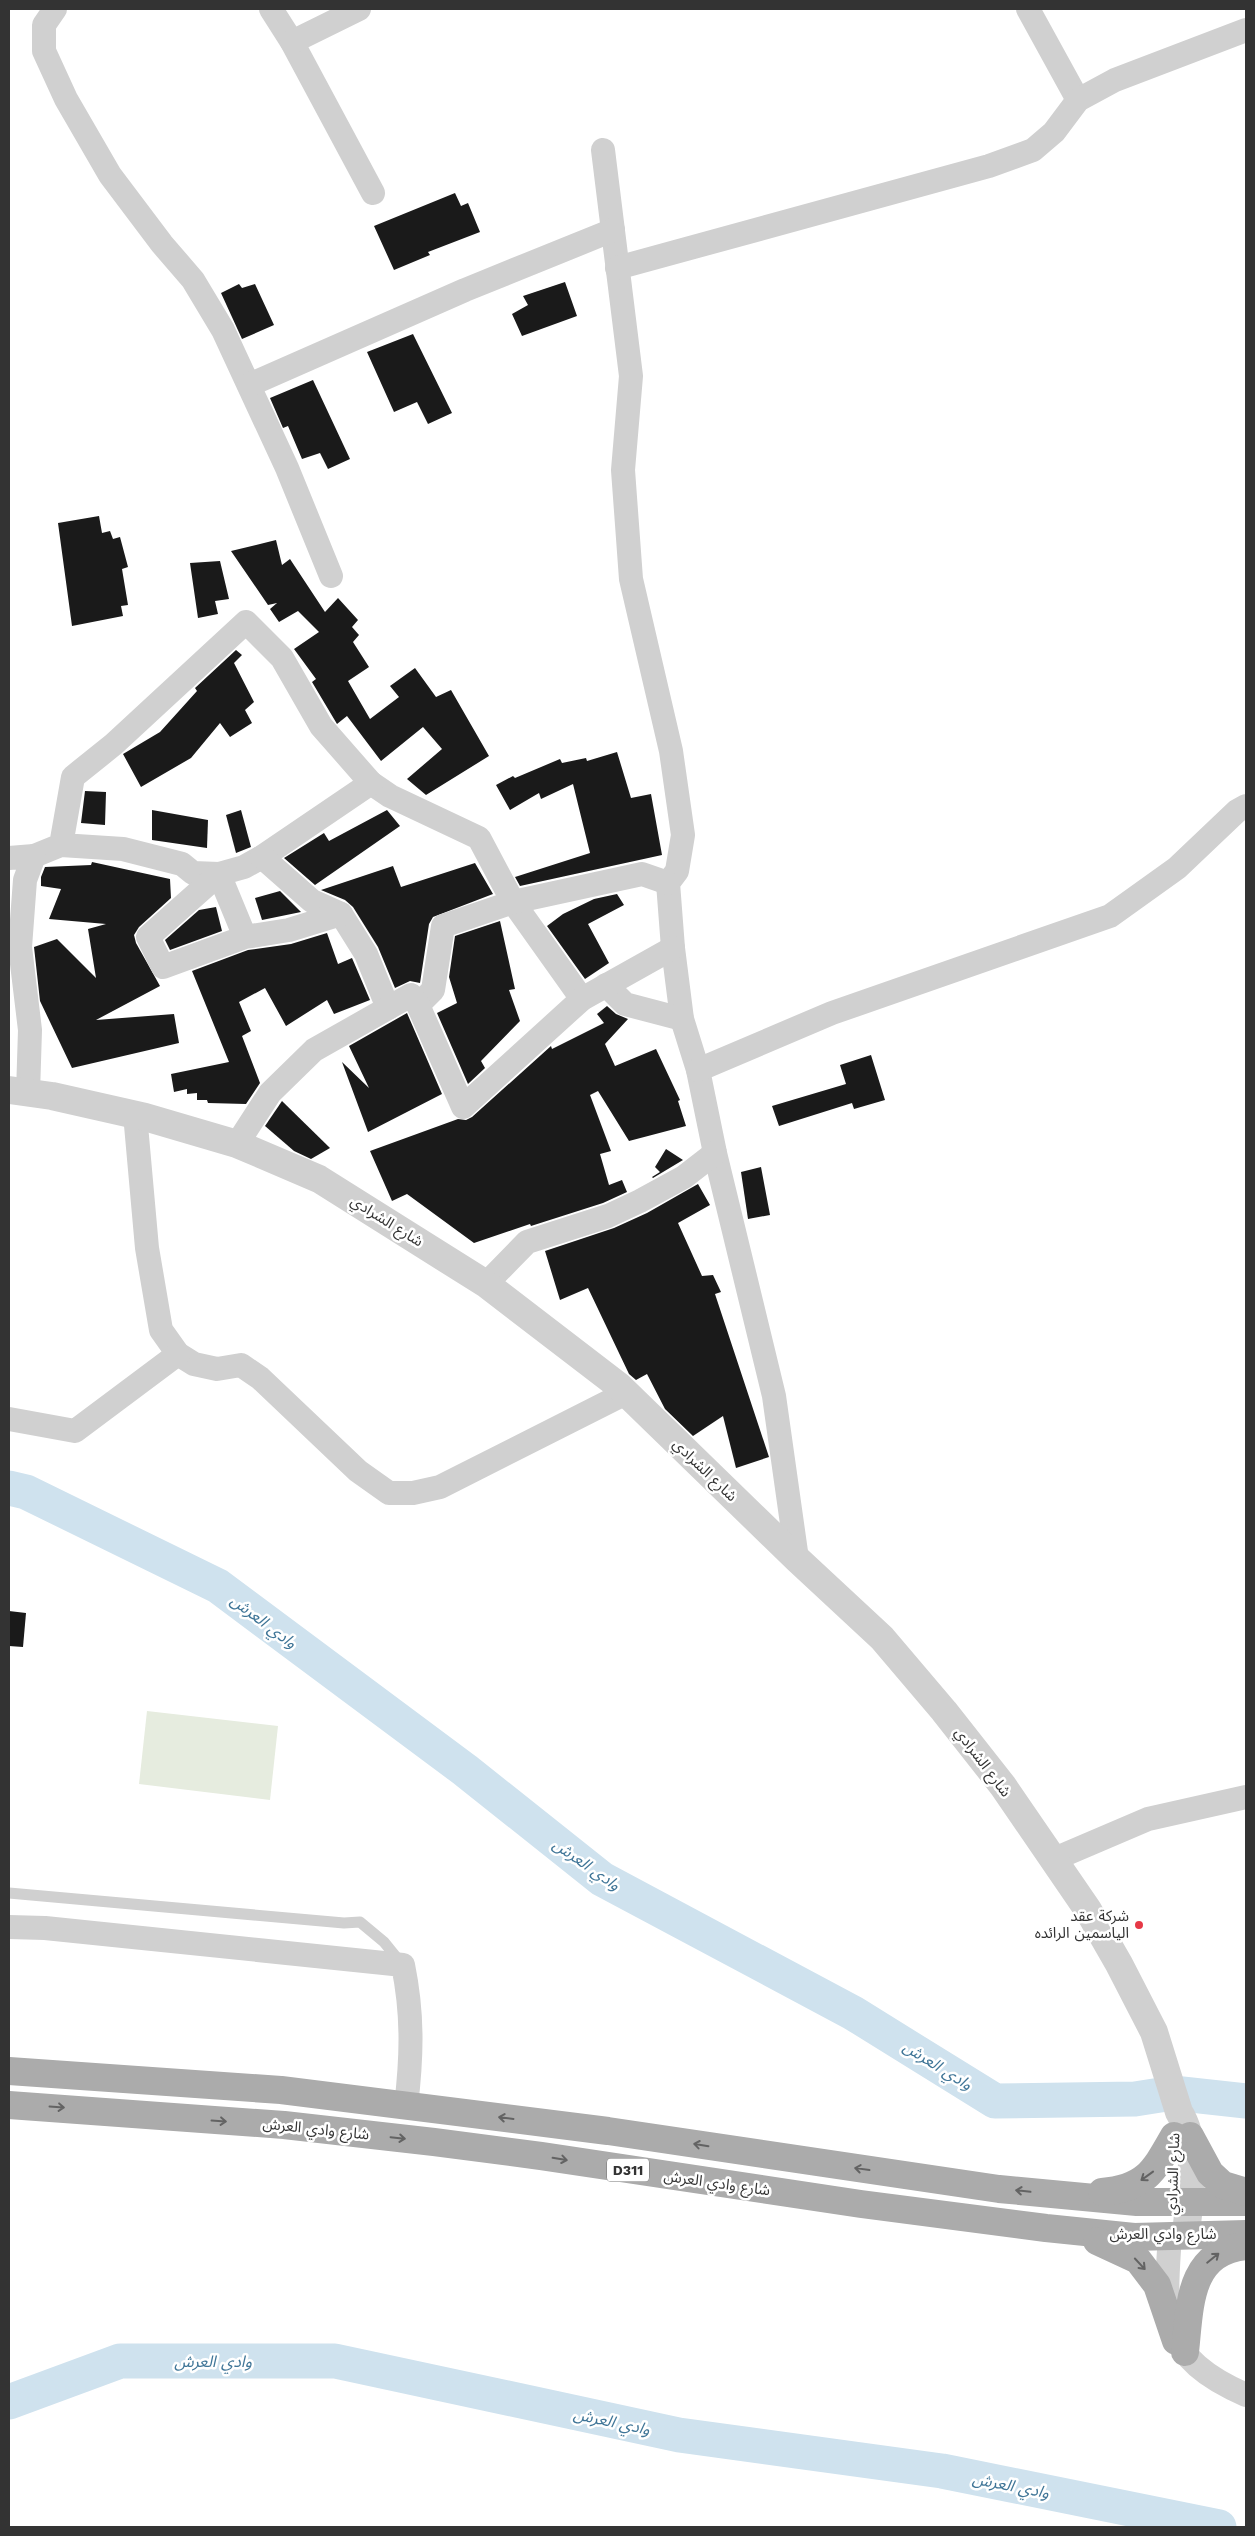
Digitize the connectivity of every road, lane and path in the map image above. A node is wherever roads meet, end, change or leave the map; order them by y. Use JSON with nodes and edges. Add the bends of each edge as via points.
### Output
{"nodes":[{"id":1,"x":55,"y":9,"type":"edge"},
{"id":2,"x":271,"y":9,"type":"edge"},
{"id":3,"x":359,"y":9,"type":"edge"},
{"id":4,"x":1028,"y":9,"type":"edge"},
{"id":5,"x":1246,"y":30,"type":"edge"},
{"id":6,"x":292,"y":42,"type":"junction"},
{"id":7,"x":1078,"y":100,"type":"junction"},
{"id":8,"x":603,"y":150,"type":"dead end"},
{"id":9,"x":373,"y":193,"type":"dead end"},
{"id":10,"x":613,"y":230,"type":"junction"},
{"id":11,"x":617,"y":268,"type":"junction"},
{"id":12,"x":249,"y":385,"type":"junction"},
{"id":13,"x":331,"y":576,"type":"dead end"},
{"id":14,"x":371,"y":784,"type":"junction"},
{"id":15,"x":1246,"y":806,"type":"edge"},
{"id":16,"x":61,"y":846,"type":"junction"},
{"id":17,"x":34,"y":856,"type":"junction"},
{"id":18,"x":262,"y":857,"type":"junction"},
{"id":19,"x":9,"y":858,"type":"edge"},
{"id":20,"x":219,"y":874,"type":"junction"},
{"id":21,"x":668,"y":883,"type":"junction"},
{"id":22,"x":513,"y":902,"type":"junction"},
{"id":23,"x":341,"y":914,"type":"junction"},
{"id":24,"x":245,"y":937,"type":"junction"},
{"id":25,"x":673,"y":948,"type":"junction"},
{"id":26,"x":606,"y":985,"type":"junction"},
{"id":27,"x":582,"y":999,"type":"junction"},
{"id":28,"x":418,"y":1004,"type":"junction"},
{"id":29,"x":388,"y":1008,"type":"junction"},
{"id":30,"x":682,"y":1019,"type":"junction"},
{"id":31,"x":698,"y":1070,"type":"junction"},
{"id":32,"x":18,"y":1092,"type":"edge"},
{"id":33,"x":135,"y":1114,"type":"junction"},
{"id":34,"x":237,"y":1144,"type":"junction"},
{"id":35,"x":715,"y":1153,"type":"junction"},
{"id":36,"x":486,"y":1284,"type":"junction"},
{"id":37,"x":178,"y":1354,"type":"junction"},
{"id":38,"x":626,"y":1393,"type":"junction"},
{"id":39,"x":9,"y":1420,"type":"edge"},
{"id":40,"x":797,"y":1559,"type":"junction"},
{"id":41,"x":1246,"y":1797,"type":"edge"},
{"id":42,"x":1052,"y":1860,"type":"junction"},
{"id":43,"x":9,"y":1893,"type":"edge"},
{"id":44,"x":9,"y":1927,"type":"edge"},
{"id":45,"x":403,"y":1965,"type":"junction"},
{"id":46,"x":9,"y":2071,"type":"edge"},
{"id":47,"x":9,"y":2105,"type":"edge"},
{"id":48,"x":406,"y":2106,"type":"junction"},
{"id":49,"x":1181,"y":2128,"type":"junction"},
{"id":50,"x":1246,"y":2192,"type":"edge"},
{"id":51,"x":1066,"y":2196,"type":"junction"},
{"id":52,"x":1180,"y":2202,"type":"junction"},
{"id":53,"x":1246,"y":2202,"type":"edge"},
{"id":54,"x":1065,"y":2230,"type":"junction"},
{"id":55,"x":1246,"y":2234,"type":"edge"},
{"id":56,"x":1178,"y":2235,"type":"junction"},
{"id":57,"x":1246,"y":2246,"type":"edge"},
{"id":58,"x":1181,"y":2347,"type":"junction"},
{"id":59,"x":1246,"y":2394,"type":"edge"}],
"edges":[{"from":1,"to":12,"type":"street","via":[[44,25],[44,51],[66,100],[110,175],[193,280],[223,330]]},
{"from":2,"to":6,"type":"street"},
{"from":3,"to":6,"type":"street"},
{"from":4,"to":7,"type":"street"},
{"from":5,"to":7,"type":"street","via":[[1115,80]]},
{"from":6,"to":9,"type":"street"},
{"from":7,"to":11,"type":"street","via":[[1054,132],[1033,150],[989,166]]},
{"from":8,"to":10,"type":"street"},
{"from":10,"to":11,"type":"street"},
{"from":10,"to":12,"type":"street","via":[[464,290]]},
{"from":11,"to":21,"type":"street","via":[[631,376],[623,470],[631,579],[670,751],[683,835],[677,871]]},
{"from":12,"to":13,"type":"street"},
{"from":14,"to":16,"type":"street","via":[[321,726],[282,658],[246,622],[114,744],[73,777]]},
{"from":14,"to":18,"type":"street"},
{"from":14,"to":22,"type":"street","via":[[479,838]]},
{"from":15,"to":31,"type":"street","via":[[1178,868],[1110,916],[832,1013]]},
{"from":16,"to":17,"type":"street"},
{"from":16,"to":20,"type":"street","via":[[123,849],[182,864],[192,873]]},
{"from":17,"to":19,"type":"street"},
{"from":17,"to":32,"type":"street","via":[[25,880],[20,947],[30,1030]]},
{"from":18,"to":20,"type":"street","via":[[244,867]]},
{"from":18,"to":23,"type":"street","via":[[312,901]]},
{"from":20,"to":24,"type":"street"},
{"from":20,"to":24,"type":"street","via":[[148,936],[163,967]]},
{"from":21,"to":22,"type":"street","via":[[642,874]]},
{"from":21,"to":25,"type":"street"},
{"from":22,"to":27,"type":"street"},
{"from":22,"to":28,"type":"street","via":[[443,926],[433,990]]},
{"from":23,"to":24,"type":"street","via":[[289,930]]},
{"from":23,"to":29,"type":"street","via":[[366,954]]},
{"from":25,"to":26,"type":"street"},
{"from":25,"to":30,"type":"street"},
{"from":26,"to":27,"type":"street"},
{"from":26,"to":30,"type":"street","via":[[626,1004]]},
{"from":27,"to":28,"type":"street","via":[[463,1107]]},
{"from":28,"to":29,"type":"street","via":[[411,995]]},
{"from":29,"to":34,"type":"street","via":[[314,1050],[270,1093]]},
{"from":30,"to":31,"type":"street"},
{"from":31,"to":35,"type":"street"},
{"from":32,"to":33,"type":"street","name":"شارع الشرادي"},
{"from":33,"to":34,"type":"street","name":"شارع الشرادي"},
{"from":33,"to":37,"type":"street","via":[[147,1248],[161,1330]]},
{"from":34,"to":36,"type":"street","name":"شارع الشرادي","via":[[319,1179]]},
{"from":35,"to":36,"type":"street","via":[[684,1177],[640,1201],[608,1216],[527,1242]]},
{"from":35,"to":40,"type":"street","via":[[774,1396]]},
{"from":36,"to":38,"type":"street","name":"شارع الشرادي"},
{"from":37,"to":38,"type":"street","via":[[194,1364],[217,1369],[241,1365],[260,1378],[358,1471],[389,1493],[413,1493],[440,1487]]},
{"from":37,"to":39,"type":"street","via":[[75,1431]]},
{"from":38,"to":40,"type":"street","name":"شارع الشرادي"},
{"from":40,"to":42,"type":"street","name":"شارع الشرادي","via":[[882,1638],[1003,1786]]},
{"from":41,"to":42,"type":"street","via":[[1148,1819]]},
{"from":42,"to":49,"type":"street","name":"شارع الشرادي","via":[[1101,1933],[1154,2032]]},
{"from":43,"to":45,"type":"lane","via":[[360,1922],[384,1942]]},
{"from":44,"to":45,"type":"street"},
{"from":45,"to":48,"type":"street","via":[[411,2002],[412,2063]]},
{"from":46,"to":48,"type":"main road","number":"D311","via":[[281,2090]]},
{"from":47,"to":54,"type":"main road","name":"شارع وادي العرش","number":"D311","one_way":true,"via":[[284,2125],[434,2142]]},
{"from":51,"to":48,"type":"main road","number":"D311","one_way":true,"via":[[608,2131]]},
{"from":49,"to":50,"type":"main road","via":[[1210,2173],[1223,2185]]},
{"from":49,"to":51,"type":"main road","one_way":true,"via":[[1154,2171],[1140,2181],[1121,2191]]},
{"from":49,"to":52,"type":"street","name":"شارع الشرادي","via":[[1191,2160]]},
{"from":51,"to":52,"type":"main road","number":"D311"},
{"from":52,"to":53,"type":"main road","number":"D311"},
{"from":52,"to":56,"type":"street","name":"شارع الشرادي"},
{"from":54,"to":56,"type":"main road","name":"شارع وادي العرش","number":"D311","via":[[1134,2237]]},
{"from":54,"to":58,"type":"main road","one_way":true,"via":[[1138,2260],[1157,2285]]},
{"from":55,"to":56,"type":"main road","name":"شارع وادي العرش","number":"D311"},
{"from":56,"to":58,"type":"street","via":[[1167,2283],[1168,2309]]},
{"from":58,"to":57,"type":"main road","one_way":true,"via":[[1190,2298],[1207,2262],[1218,2253]]},
{"from":58,"to":59,"type":"street","via":[[1199,2368]]}]}
